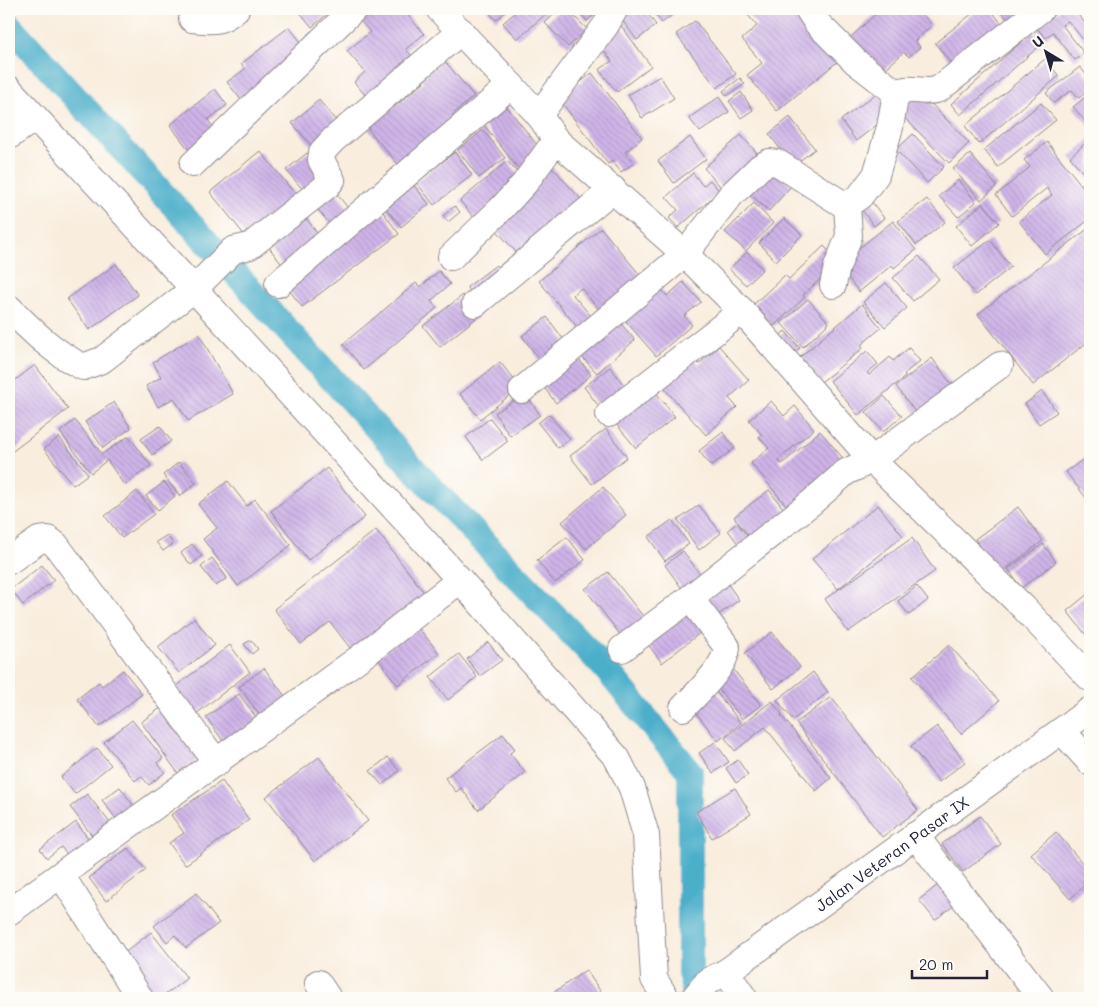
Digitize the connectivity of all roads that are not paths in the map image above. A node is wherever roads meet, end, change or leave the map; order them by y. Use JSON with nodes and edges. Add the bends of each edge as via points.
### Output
{"nodes":[{"id":1,"x":236,"y":9,"type":"edge"},
{"id":2,"x":354,"y":9,"type":"edge"},
{"id":3,"x":439,"y":9,"type":"edge"},
{"id":4,"x":615,"y":9,"type":"edge"},
{"id":5,"x":808,"y":9,"type":"edge"},
{"id":6,"x":1041,"y":9,"type":"edge"},
{"id":7,"x":192,"y":19,"type":"dead end"},
{"id":8,"x":461,"y":31,"type":"junction"},
{"id":9,"x":511,"y":85,"type":"junction"},
{"id":10,"x":9,"y":89,"type":"edge"},
{"id":11,"x":896,"y":93,"type":"junction"},
{"id":12,"x":539,"y":116,"type":"junction"},
{"id":13,"x":35,"y":118,"type":"junction"},
{"id":14,"x":9,"y":136,"type":"edge"},
{"id":15,"x":556,"y":140,"type":"junction"},
{"id":16,"x":192,"y":164,"type":"dead end"},
{"id":17,"x":613,"y":189,"type":"junction"},
{"id":18,"x":847,"y":205,"type":"junction"},
{"id":19,"x":685,"y":254,"type":"junction"},
{"id":20,"x":451,"y":258,"type":"dead end"},
{"id":21,"x":278,"y":284,"type":"dead end"},
{"id":22,"x":197,"y":285,"type":"junction"},
{"id":23,"x":833,"y":285,"type":"dead end"},
{"id":24,"x":475,"y":304,"type":"dead end"},
{"id":25,"x":9,"y":308,"type":"edge"},
{"id":26,"x":742,"y":311,"type":"junction"},
{"id":27,"x":1000,"y":365,"type":"dead end"},
{"id":28,"x":522,"y":390,"type":"dead end"},
{"id":29,"x":609,"y":414,"type":"dead end"},
{"id":30,"x":872,"y":460,"type":"junction"},
{"id":31,"x":9,"y":562,"type":"edge"},
{"id":32,"x":460,"y":580,"type":"junction"},
{"id":33,"x":690,"y":598,"type":"junction"},
{"id":34,"x":622,"y":649,"type":"dead end"},
{"id":35,"x":1090,"y":678,"type":"edge"},
{"id":36,"x":684,"y":708,"type":"dead end"},
{"id":37,"x":1090,"y":710,"type":"edge"},
{"id":38,"x":1062,"y":731,"type":"junction"},
{"id":39,"x":1090,"y":762,"type":"edge"},
{"id":40,"x":217,"y":763,"type":"junction"},
{"id":41,"x":914,"y":835,"type":"junction"},
{"id":42,"x":61,"y":874,"type":"junction"},
{"id":43,"x":9,"y":912,"type":"edge"},
{"id":44,"x":710,"y":984,"type":"edge"},
{"id":45,"x":140,"y":998,"type":"edge"},
{"id":46,"x":666,"y":998,"type":"edge"},
{"id":47,"x":744,"y":998,"type":"edge"},
{"id":48,"x":1041,"y":998,"type":"edge"}],
"edges":[{"from":1,"to":7,"type":"street","via":[[227,17],[213,22]]},
{"from":2,"to":16,"type":"street"},
{"from":3,"to":8,"type":"street"},
{"from":4,"to":12,"type":"street"},
{"from":5,"to":11,"type":"street","via":[[817,23],[856,62]]},
{"from":6,"to":11,"type":"street","via":[[939,89],[932,92],[910,88]]},
{"from":8,"to":9,"type":"street"},
{"from":8,"to":22,"type":"street","via":[[322,152],[320,160],[332,180],[328,185],[250,246],[233,250]]},
{"from":9,"to":12,"type":"street"},
{"from":9,"to":21,"type":"street"},
{"from":10,"to":13,"type":"street"},
{"from":11,"to":18,"type":"street","via":[[876,176],[860,196]]},
{"from":12,"to":15,"type":"street"},
{"from":13,"to":14,"type":"street"},
{"from":13,"to":22,"type":"street"},
{"from":15,"to":17,"type":"street"},
{"from":15,"to":20,"type":"street","via":[[524,184]]},
{"from":17,"to":19,"type":"street"},
{"from":17,"to":24,"type":"street"},
{"from":18,"to":19,"type":"street","via":[[835,201],[778,163],[769,162],[731,195]]},
{"from":18,"to":23,"type":"street","via":[[849,236]]},
{"from":19,"to":26,"type":"street"},
{"from":19,"to":28,"type":"street"},
{"from":22,"to":25,"type":"street","via":[[102,360],[83,367],[66,359]]},
{"from":22,"to":32,"type":"street"},
{"from":26,"to":29,"type":"street"},
{"from":26,"to":30,"type":"street"},
{"from":27,"to":30,"type":"street"},
{"from":30,"to":33,"type":"street","via":[[846,472]]},
{"from":30,"to":35,"type":"street","via":[[1024,607]]},
{"from":31,"to":40,"type":"street","via":[[40,540],[48,539],[56,545]]},
{"from":32,"to":40,"type":"street"},
{"from":32,"to":46,"type":"street","via":[[617,758],[639,808],[646,835],[654,978]]},
{"from":33,"to":34,"type":"street"},
{"from":33,"to":36,"type":"street","via":[[727,647],[727,654]]},
{"from":37,"to":38,"type":"street","name":"Jalan Veteran Pasar IX"},
{"from":38,"to":39,"type":"street"},
{"from":38,"to":41,"type":"street","name":"Jalan Veteran Pasar IX"},
{"from":40,"to":42,"type":"street"},
{"from":41,"to":44,"type":"street","name":"Jalan Veteran Pasar IX"},
{"from":41,"to":48,"type":"street"},
{"from":42,"to":43,"type":"street"},
{"from":42,"to":45,"type":"street"},
{"from":44,"to":47,"type":"street"}]}
